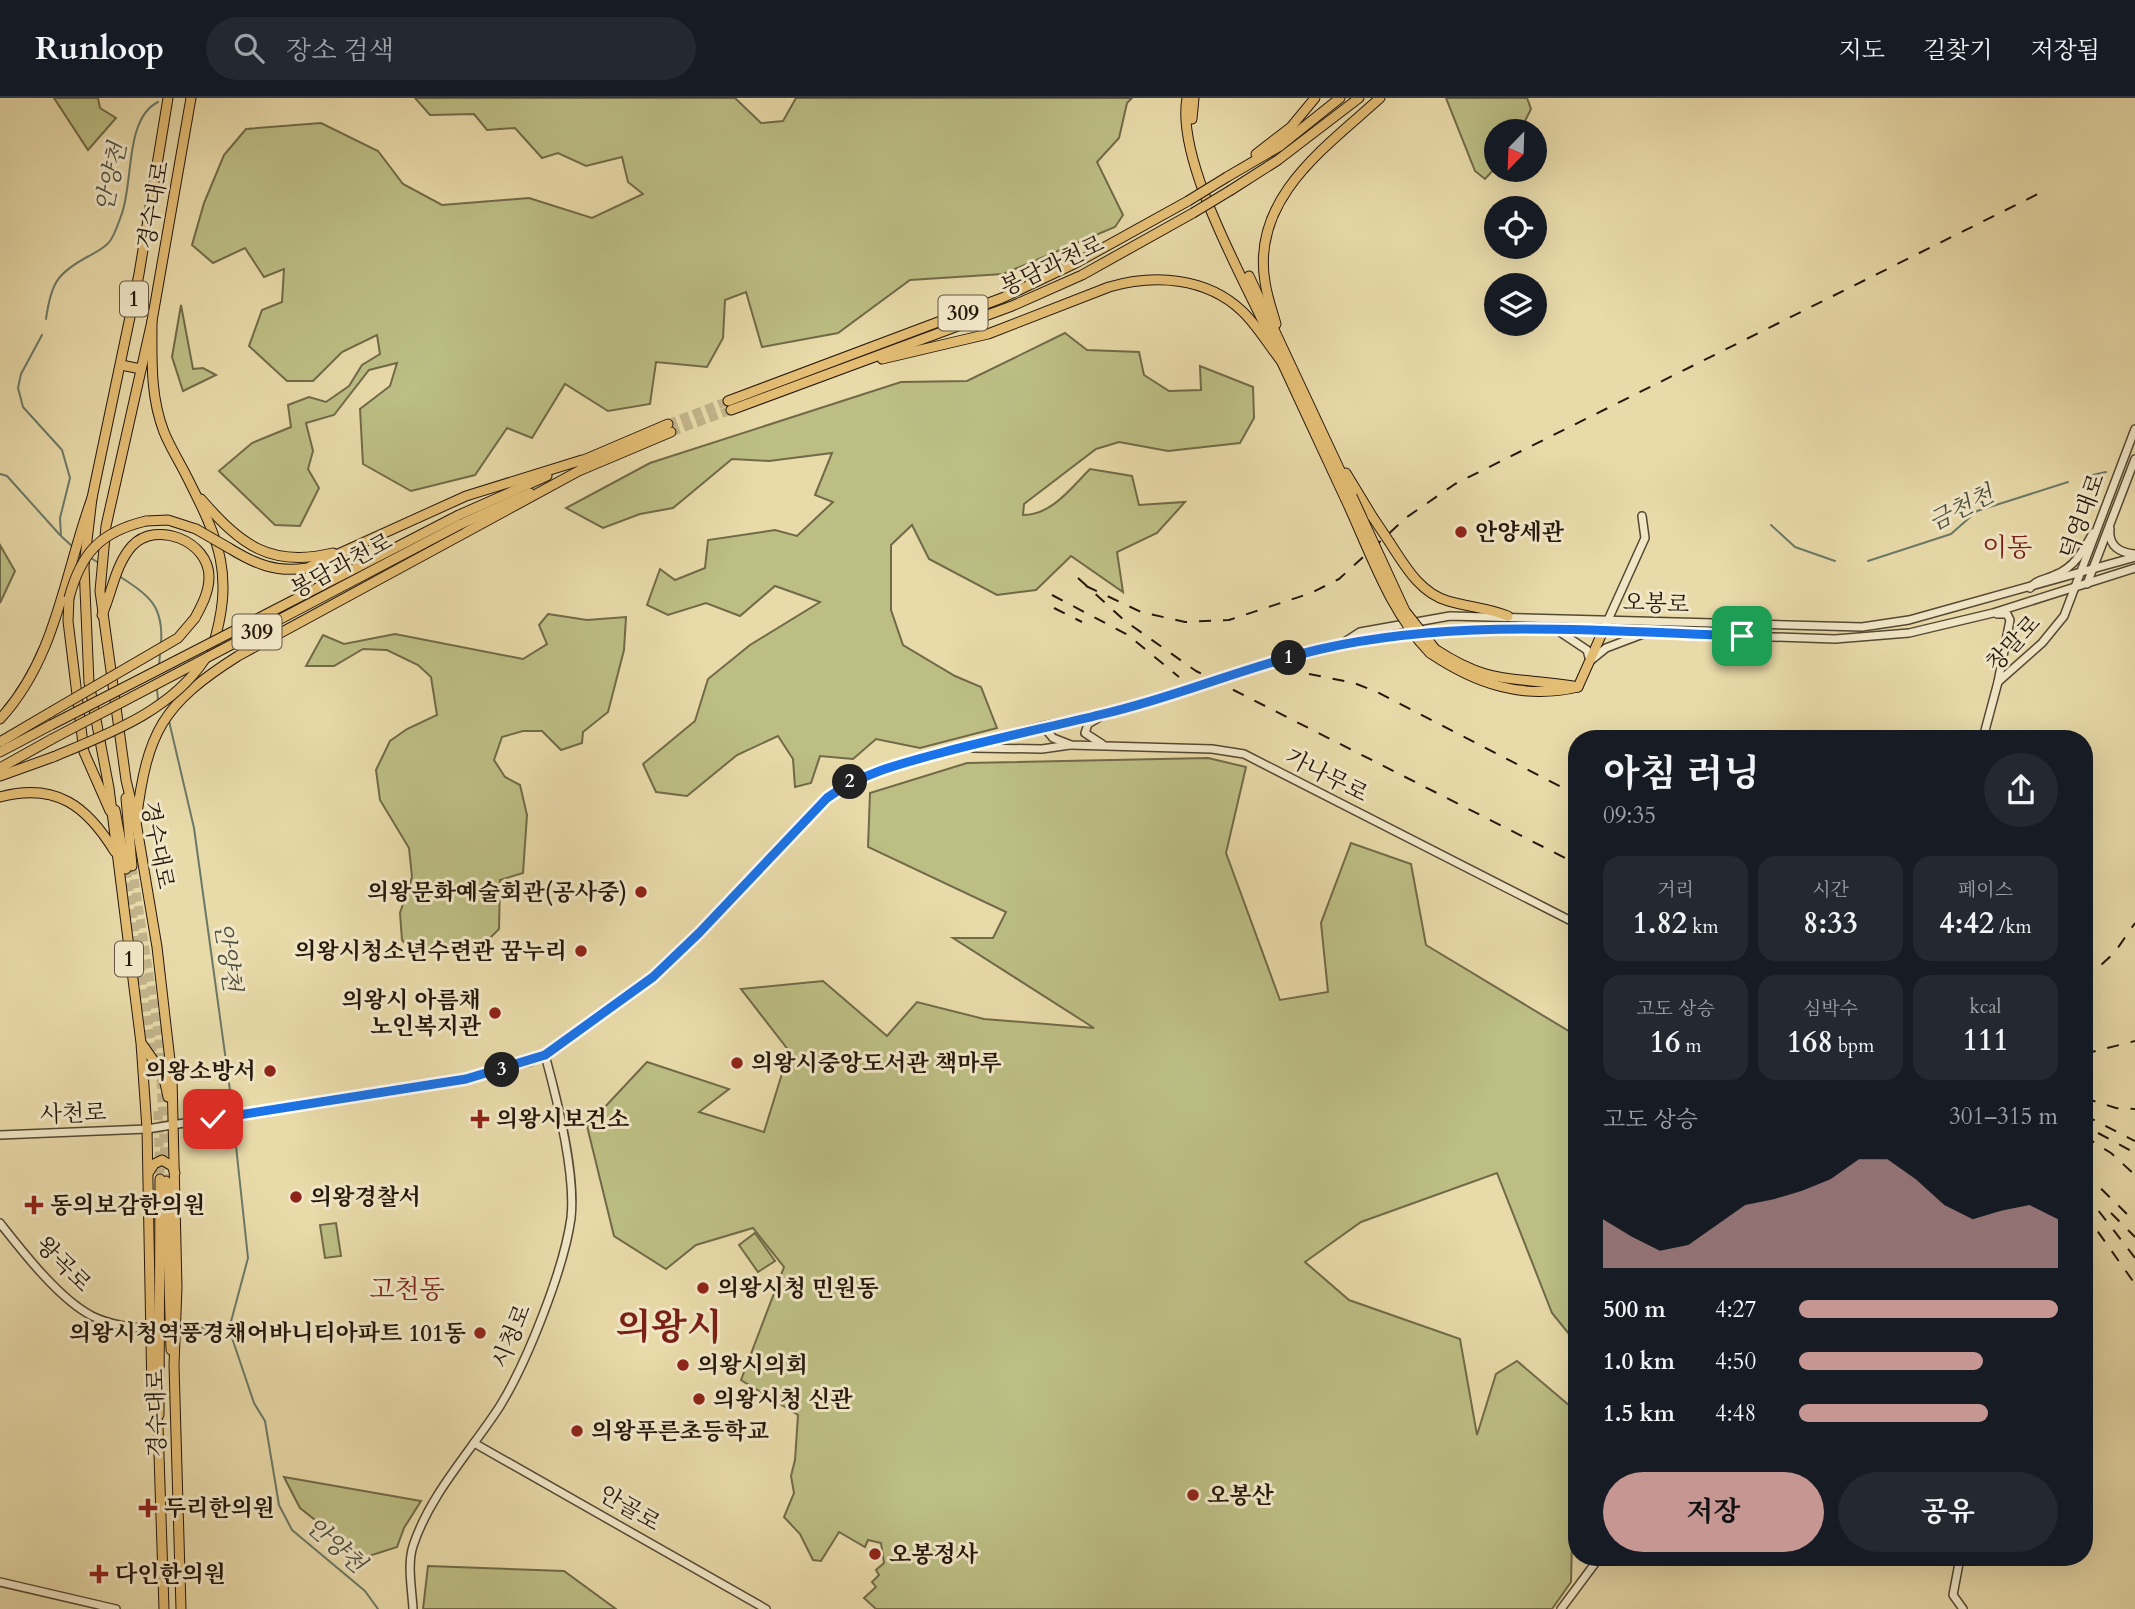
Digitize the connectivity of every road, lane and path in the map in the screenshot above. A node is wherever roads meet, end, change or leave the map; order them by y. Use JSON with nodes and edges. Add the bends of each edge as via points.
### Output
{"nodes":[{"id":1,"x":168,"y":98,"type":"edge"},
{"id":2,"x":191,"y":98,"type":"edge"},
{"id":3,"x":1188,"y":98,"type":"edge"},
{"id":4,"x":1194,"y":98,"type":"edge"},
{"id":5,"x":1315,"y":98,"type":"edge"},
{"id":6,"x":1340,"y":98,"type":"edge"},
{"id":7,"x":1359,"y":98,"type":"edge"},
{"id":8,"x":1380,"y":98,"type":"edge"},
{"id":9,"x":1227,"y":177,"type":"junction"},
{"id":10,"x":152,"y":321,"type":"junction"},
{"id":11,"x":1282,"y":345,"type":"junction"},
{"id":12,"x":1282,"y":362,"type":"junction"},
{"id":13,"x":121,"y":365,"type":"junction"},
{"id":14,"x":141,"y":369,"type":"junction"},
{"id":15,"x":840,"y":369,"type":"junction"},
{"id":16,"x":669,"y":428,"type":"tunnel mouth"},
{"id":17,"x":2135,"y":429,"type":"edge"},
{"id":18,"x":1328,"y":443,"type":"junction"},
{"id":19,"x":2135,"y":459,"type":"edge"},
{"id":20,"x":584,"y":464,"type":"junction"},
{"id":21,"x":195,"y":493,"type":"junction"},
{"id":22,"x":92,"y":498,"type":"junction"},
{"id":23,"x":1349,"y":498,"type":"junction"},
{"id":24,"x":1642,"y":516,"type":"dead end"},
{"id":25,"x":460,"y":519,"type":"junction"},
{"id":26,"x":2112,"y":519,"type":"junction"},
{"id":27,"x":2100,"y":520,"type":"junction"},
{"id":28,"x":348,"y":550,"type":"junction"},
{"id":29,"x":2135,"y":556,"type":"edge"},
{"id":30,"x":2135,"y":568,"type":"edge"},
{"id":31,"x":2091,"y":570,"type":"junction"},
{"id":32,"x":2081,"y":575,"type":"junction"},
{"id":33,"x":2087,"y":584,"type":"junction"},
{"id":34,"x":2076,"y":587,"type":"junction"},
{"id":35,"x":2030,"y":588,"type":"junction"},
{"id":36,"x":1993,"y":613,"type":"junction"},
{"id":37,"x":102,"y":615,"type":"junction"},
{"id":38,"x":1508,"y":616,"type":"junction"},
{"id":39,"x":1608,"y":620,"type":"junction"},
{"id":40,"x":1546,"y":628,"type":"junction"},
{"id":41,"x":1603,"y":631,"type":"junction"},
{"id":42,"x":1649,"y":633,"type":"junction"},
{"id":43,"x":1339,"y":645,"type":"junction"},
{"id":44,"x":1590,"y":661,"type":"junction"},
{"id":45,"x":1998,"y":682,"type":"junction"},
{"id":46,"x":1106,"y":714,"type":"junction"},
{"id":47,"x":0,"y":719,"type":"edge"},
{"id":48,"x":1043,"y":726,"type":"junction"},
{"id":49,"x":1985,"y":730,"type":"edge"},
{"id":50,"x":0,"y":741,"type":"edge"},
{"id":51,"x":1071,"y":745,"type":"junction"},
{"id":52,"x":962,"y":747,"type":"junction"},
{"id":53,"x":1110,"y":747,"type":"junction"},
{"id":54,"x":0,"y":752,"type":"edge"},
{"id":55,"x":0,"y":768,"type":"edge"},
{"id":56,"x":0,"y":776,"type":"edge"},
{"id":57,"x":126,"y":780,"type":"junction"},
{"id":58,"x":109,"y":788,"type":"junction"},
{"id":59,"x":0,"y":797,"type":"edge"},
{"id":60,"x":110,"y":811,"type":"junction"},
{"id":61,"x":136,"y":822,"type":"junction"},
{"id":62,"x":115,"y":852,"type":"junction"},
{"id":63,"x":1568,"y":919,"type":"edge"},
{"id":64,"x":141,"y":1043,"type":"junction"},
{"id":65,"x":545,"y":1055,"type":"junction"},
{"id":66,"x":173,"y":1092,"type":"junction"},
{"id":67,"x":174,"y":1123,"type":"junction"},
{"id":68,"x":147,"y":1129,"type":"junction"},
{"id":69,"x":0,"y":1135,"type":"edge"},
{"id":70,"x":148,"y":1173,"type":"junction"},
{"id":71,"x":176,"y":1174,"type":"junction"},
{"id":72,"x":0,"y":1223,"type":"edge"},
{"id":73,"x":150,"y":1329,"type":"junction"},
{"id":74,"x":174,"y":1365,"type":"junction"},
{"id":75,"x":158,"y":1424,"type":"junction"},
{"id":76,"x":474,"y":1443,"type":"junction"},
{"id":77,"x":1593,"y":1566,"type":"edge"},
{"id":78,"x":1958,"y":1566,"type":"edge"},
{"id":79,"x":0,"y":1582,"type":"edge"},
{"id":80,"x":116,"y":1609,"type":"edge"},
{"id":81,"x":164,"y":1609,"type":"edge"},
{"id":82,"x":181,"y":1609,"type":"edge"},
{"id":83,"x":413,"y":1609,"type":"edge"},
{"id":84,"x":766,"y":1609,"type":"edge"},
{"id":85,"x":1561,"y":1609,"type":"edge"},
{"id":86,"x":1962,"y":1609,"type":"edge"}],
"edges":[{"from":1,"to":13,"type":"main road","name":"경수대로","number":"1"},
{"from":2,"to":10,"type":"main road","name":"경수대로","number":"1"},
{"from":3,"to":12,"type":"main road","via":[[1196,170]]},
{"from":4,"to":11,"type":"main road","via":[[1194,143],[1202,169]]},
{"from":5,"to":9,"type":"main road","via":[[1291,127]]},
{"from":6,"to":9,"type":"main road","name":"봉담과천로","number":"309","via":[[1280,146]]},
{"from":7,"to":15,"type":"main road","name":"봉담과천로","number":"309","bridge":true,"via":[[1278,160],[1193,214],[1082,275],[999,311]]},
{"from":8,"to":11,"type":"main road","via":[[1300,172],[1274,212],[1263,257]]},
{"from":9,"to":15,"type":"main road","name":"봉담과천로","number":"309","bridge":true,"via":[[1099,252],[1002,298],[729,405]]},
{"from":10,"to":14,"type":"main road","name":"경수대로","number":"1"},
{"from":10,"to":21,"type":"main road","via":[[156,403],[164,433]]},
{"from":11,"to":18,"type":"main road"},
{"from":12,"to":15,"type":"main road","via":[[1241,311],[1219,296],[1186,283],[1159,279],[1110,287],[988,334]]},
{"from":12,"to":23,"type":"main road"},
{"from":13,"to":14,"type":"main road"},
{"from":13,"to":22,"type":"main road","name":"경수대로","number":"1"},
{"from":14,"to":37,"type":"main road","name":"경수대로","number":"1","via":[[102,560]]},
{"from":16,"to":20,"type":"main road","name":"봉담과천로","number":"309"},
{"from":17,"to":27,"type":"street","name":"덕영대로"},
{"from":18,"to":23,"type":"main road"},
{"from":18,"to":38,"type":"main road","bridge":true,"via":[[1411,576],[1435,596]]},
{"from":19,"to":26,"type":"street","name":"덕영대로"},
{"from":20,"to":25,"type":"main road","name":"봉담과천로","number":"309"},
{"from":20,"to":28,"type":"main road","via":[[455,500]]},
{"from":20,"to":61,"type":"main road","via":[[458,539],[238,656],[176,701],[146,759]]},
{"from":21,"to":28,"type":"main road","via":[[232,532],[261,551],[292,559]]},
{"from":21,"to":56,"type":"main road","bridge":true,"via":[[222,557],[225,579],[212,649],[198,669],[154,709],[106,734]]},
{"from":22,"to":47,"type":"main road","via":[[47,648],[22,693]]},
{"from":22,"to":58,"type":"main road","name":"경수대로","number":"1","bridge":true,"via":[[84,566],[89,683]]},
{"from":23,"to":44,"type":"main road","bridge":true,"via":[[1410,632],[1458,672],[1504,689],[1556,692],[1578,687]]},
{"from":24,"to":39,"type":"street","via":[[1646,538]]},
{"from":25,"to":54,"type":"main road","name":"봉담과천로","number":"309","bridge":true},
{"from":25,"to":55,"type":"main road","name":"봉담과천로","number":"309","bridge":true},
{"from":26,"to":29,"type":"street","via":[[2109,533],[2113,546]]},
{"from":26,"to":31,"type":"street","name":"덕영대로"},
{"from":27,"to":32,"type":"street","name":"덕영대로"},
{"from":27,"to":35,"type":"street","via":[[2071,566],[2035,581]]},
{"from":28,"to":60,"type":"main road","bridge":true,"via":[[323,563],[293,570],[261,566],[196,529],[168,520],[123,526],[83,558],[69,598],[68,621],[84,752]]},
{"from":29,"to":31,"type":"street","name":"오봉로"},
{"from":30,"to":33,"type":"street","name":"오봉로"},
{"from":31,"to":32,"type":"street","name":"오봉로"},
{"from":31,"to":33,"type":"street","name":"덕영대로"},
{"from":32,"to":34,"type":"street","name":"창말로"},
{"from":32,"to":35,"type":"street","name":"오봉로"},
{"from":33,"to":34,"type":"street","name":"오봉로"},
{"from":34,"to":36,"type":"street","name":"오봉로"},
{"from":34,"to":45,"type":"street","name":"창말로","via":[[2064,616]]},
{"from":35,"to":39,"type":"street","name":"오봉로","via":[[1909,621],[1862,627]]},
{"from":36,"to":42,"type":"street","name":"오봉로","via":[[1909,634],[1849,638]]},
{"from":36,"to":45,"type":"street","via":[[2007,614],[2010,620]]},
{"from":37,"to":50,"type":"main road","bridge":true,"via":[[118,570],[134,544],[151,535],[166,534],[188,541],[205,560],[209,575],[206,596],[178,638]]},
{"from":37,"to":57,"type":"main road","name":"경수대로","number":"1"},
{"from":38,"to":39,"type":"street","name":"오봉로"},
{"from":38,"to":43,"type":"street","name":"오봉로","via":[[1408,621],[1360,632]]},
{"from":39,"to":41,"type":"street"},
{"from":40,"to":41,"type":"street","name":"오봉로"},
{"from":40,"to":43,"type":"street","name":"오봉로","via":[[1452,629]]},
{"from":40,"to":44,"type":"street","via":[[1579,642]]},
{"from":41,"to":42,"type":"street","name":"오봉로"},
{"from":41,"to":44,"type":"main road"},
{"from":42,"to":44,"type":"street","via":[[1606,648]]},
{"from":43,"to":46,"type":"street","name":"오봉로","bridge":true},
{"from":45,"to":49,"type":"street","name":"창말로"},
{"from":46,"to":48,"type":"street"},
{"from":46,"to":53,"type":"street","via":[[1088,724],[1085,733]]},
{"from":48,"to":51,"type":"street","via":[[1054,738]]},
{"from":48,"to":52,"type":"street"},
{"from":51,"to":52,"type":"street","name":"가나무로"},
{"from":51,"to":53,"type":"street","name":"가나무로"},
{"from":52,"to":65,"type":"street","via":[[848,783],[827,798],[653,977]]},
{"from":53,"to":63,"type":"street","name":"가나무로","via":[[1244,754]]},
{"from":57,"to":58,"type":"main road","number":"1","via":[[129,867]]},
{"from":57,"to":61,"type":"main road","name":"경수대로","number":"1"},
{"from":58,"to":60,"type":"main road","name":"경수대로","number":"1"},
{"from":59,"to":62,"type":"main road","via":[[34,792],[56,795],[88,815]]},
{"from":60,"to":62,"type":"main road","name":"경수대로","number":"1"},
{"from":61,"to":66,"type":"main road","name":"경수대로","number":"1","via":[[157,947]]},
{"from":62,"to":64,"type":"main road","name":"경수대로","number":"1"},
{"from":64,"to":66,"type":"main road","via":[[163,1074],[169,1098]]},
{"from":64,"to":68,"type":"main road","name":"경수대로","number":"1"},
{"from":65,"to":67,"type":"street","via":[[466,1079]]},
{"from":65,"to":76,"type":"street","name":"시청로","via":[[561,1124],[571,1216],[525,1358]]},
{"from":66,"to":67,"type":"main road","name":"경수대로","number":"1"},
{"from":67,"to":68,"type":"street"},
{"from":67,"to":71,"type":"main road","name":"경수대로","number":"1"},
{"from":68,"to":69,"type":"street","name":"사천로"},
{"from":68,"to":70,"type":"main road","name":"경수대로","number":"1"},
{"from":70,"to":71,"type":"main road","via":[[162,1160]]},
{"from":70,"to":73,"type":"main road","name":"경수대로","number":"1"},
{"from":71,"to":74,"type":"main road","name":"경수대로","number":"1"},
{"from":72,"to":73,"type":"street","name":"왕곡로","via":[[75,1306],[120,1325]]},
{"from":73,"to":75,"type":"main road","name":"경수대로","number":"1","via":[[152,1395]]},
{"from":74,"to":75,"type":"main road","number":"1","via":[[168,1327],[163,1180]]},
{"from":74,"to":82,"type":"main road","name":"경수대로","number":"1"},
{"from":75,"to":81,"type":"main road","name":"경수대로","number":"1"},
{"from":76,"to":83,"type":"street","name":"시청로","via":[[433,1503],[412,1547]]},
{"from":76,"to":84,"type":"street","name":"안골로"},
{"from":77,"to":85,"type":"street"},
{"from":78,"to":86,"type":"street","via":[[1953,1595]]},
{"from":79,"to":80,"type":"street"}]}
